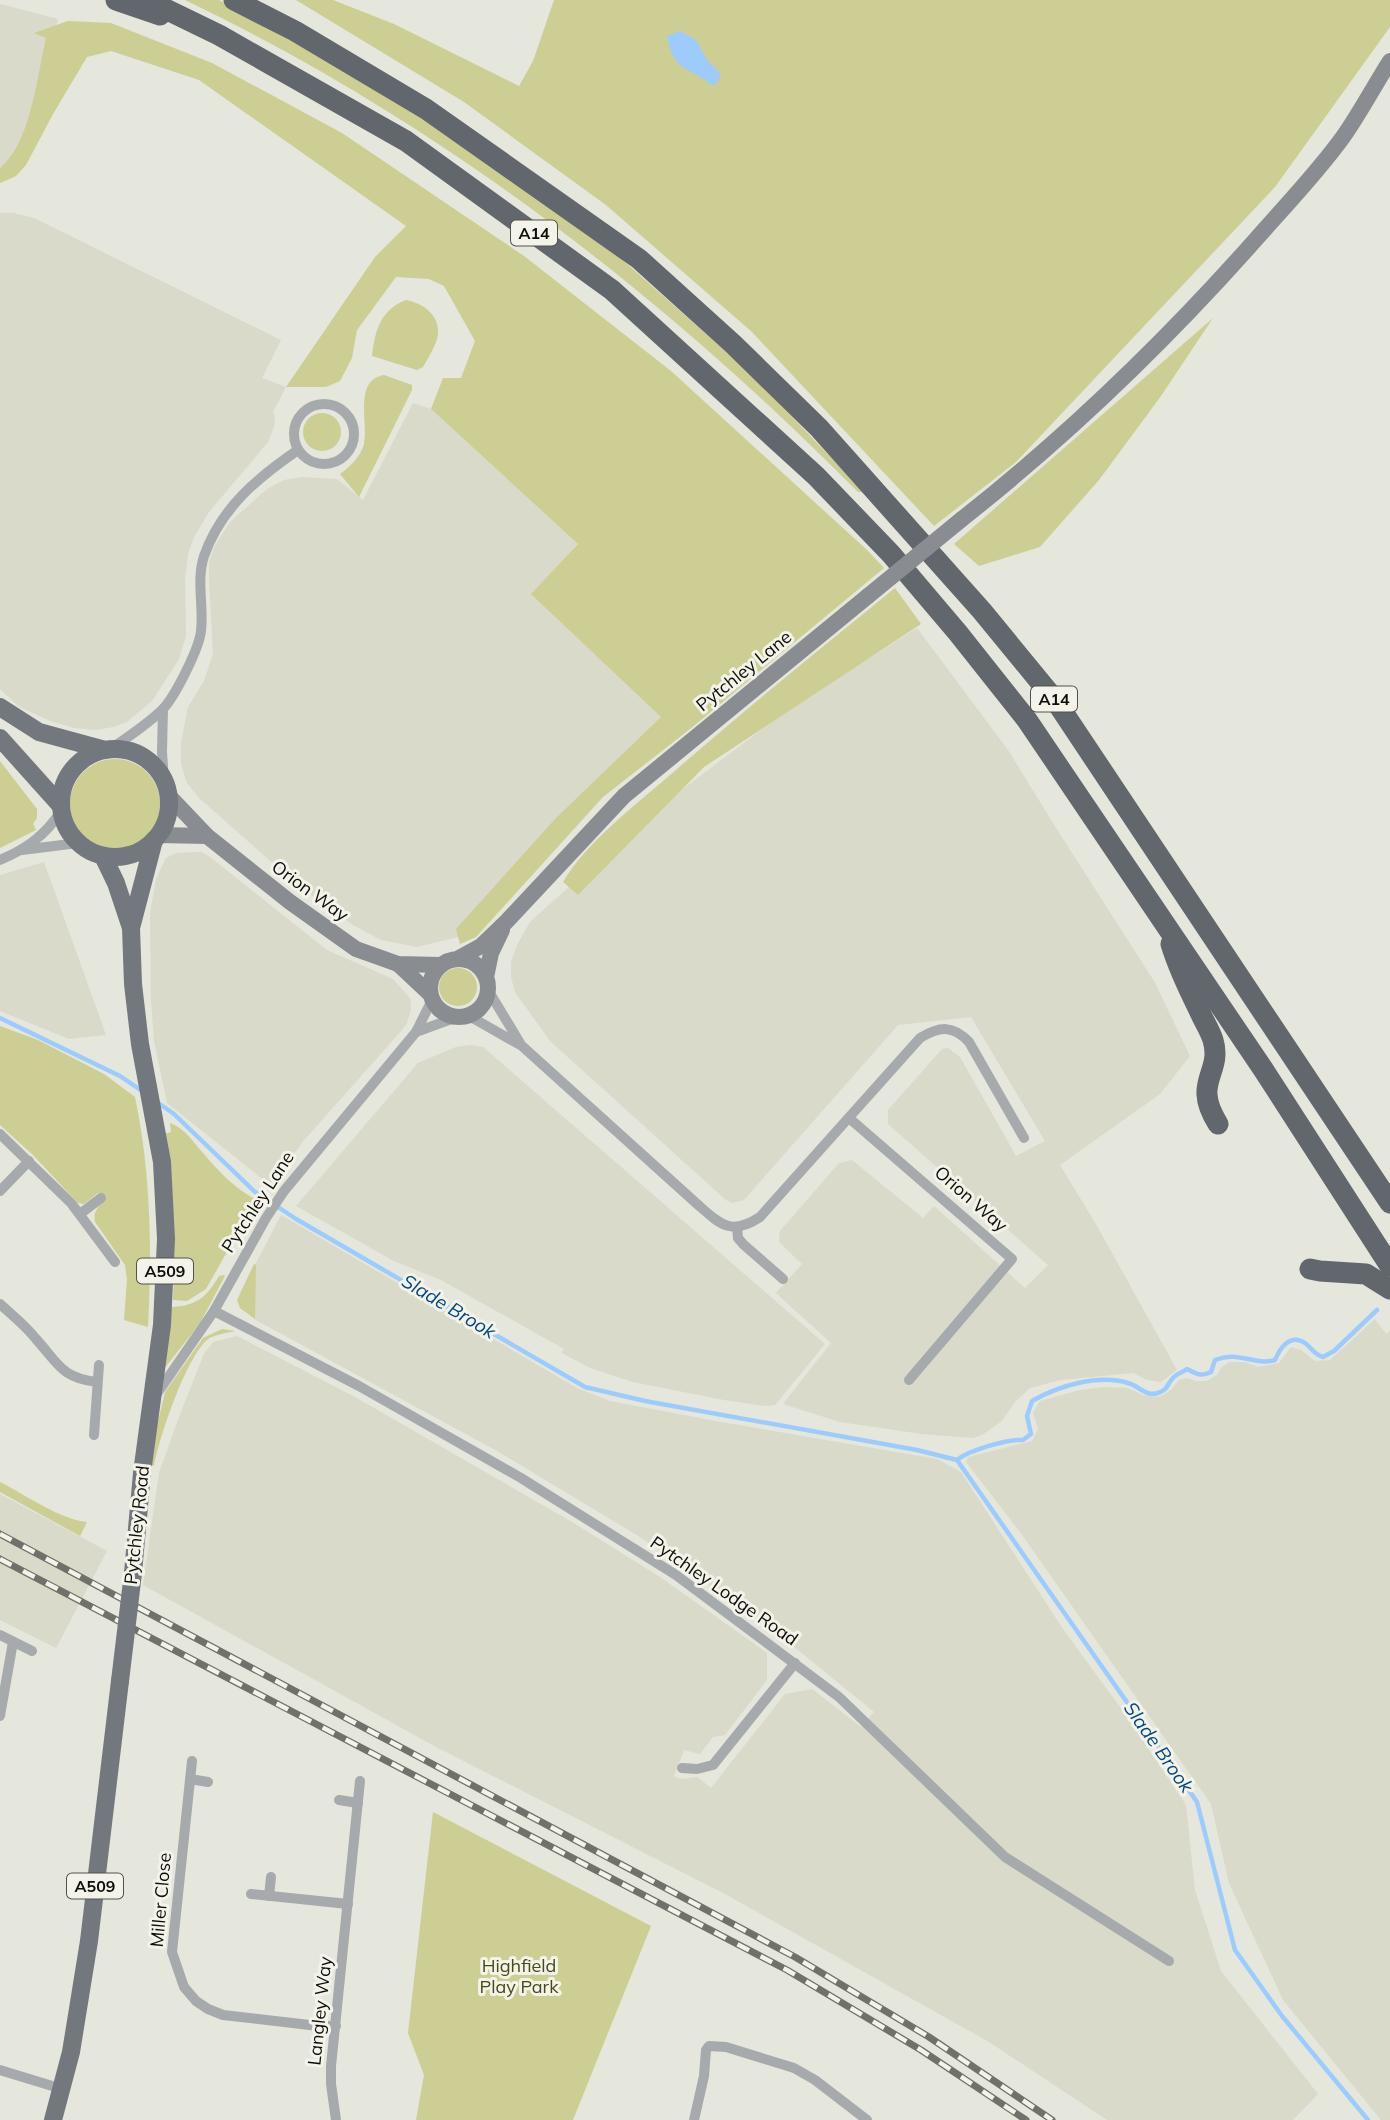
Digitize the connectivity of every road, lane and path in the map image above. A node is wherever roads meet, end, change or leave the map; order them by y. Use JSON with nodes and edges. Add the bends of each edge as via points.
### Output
{"nodes":[{"id":1,"x":116,"y":0,"type":"edge"},
{"id":2,"x":147,"y":0,"type":"edge"},
{"id":3,"x":234,"y":0,"type":"edge"},
{"id":4,"x":219,"y":36,"type":"junction"},
{"id":5,"x":1390,"y":61,"type":"edge"},
{"id":6,"x":298,"y":450,"type":"junction"},
{"id":7,"x":0,"y":707,"type":"edge"},
{"id":8,"x":163,"y":709,"type":"junction"},
{"id":9,"x":0,"y":738,"type":"edge"},
{"id":10,"x":107,"y":750,"type":"junction"},
{"id":11,"x":166,"y":788,"type":"junction"},
{"id":12,"x":61,"y":808,"type":"junction"},
{"id":13,"x":207,"y":835,"type":"junction"},
{"id":14,"x":156,"y":838,"type":"junction"},
{"id":15,"x":78,"y":843,"type":"junction"},
{"id":16,"x":22,"y":850,"type":"junction"},
{"id":17,"x":103,"y":856,"type":"junction"},
{"id":18,"x":0,"y":860,"type":"edge"},
{"id":19,"x":1164,"y":920,"type":"junction"},
{"id":20,"x":506,"y":922,"type":"junction"},
{"id":21,"x":131,"y":929,"type":"junction"},
{"id":22,"x":459,"y":958,"type":"junction"},
{"id":23,"x":398,"y":964,"type":"junction"},
{"id":24,"x":440,"y":965,"type":"junction"},
{"id":25,"x":487,"y":983,"type":"junction"},
{"id":26,"x":431,"y":997,"type":"junction"},
{"id":27,"x":463,"y":1017,"type":"junction"},
{"id":28,"x":416,"y":1032,"type":"junction"},
{"id":29,"x":522,"y":1046,"type":"junction"},
{"id":30,"x":849,"y":1118,"type":"junction"},
{"id":31,"x":1219,"y":1124,"type":"dead end"},
{"id":32,"x":0,"y":1134,"type":"edge"},
{"id":33,"x":1024,"y":1138,"type":"dead end"},
{"id":34,"x":29,"y":1161,"type":"junction"},
{"id":35,"x":0,"y":1191,"type":"edge"},
{"id":36,"x":100,"y":1198,"type":"dead end"},
{"id":37,"x":1390,"y":1203,"type":"edge"},
{"id":38,"x":80,"y":1214,"type":"junction"},
{"id":39,"x":737,"y":1227,"type":"junction"},
{"id":40,"x":115,"y":1262,"type":"dead end"},
{"id":41,"x":1390,"y":1266,"type":"edge"},
{"id":42,"x":1310,"y":1269,"type":"dead end"},
{"id":43,"x":783,"y":1279,"type":"dead end"},
{"id":44,"x":1390,"y":1289,"type":"edge"},
{"id":45,"x":0,"y":1304,"type":"edge"},
{"id":46,"x":214,"y":1311,"type":"junction"},
{"id":47,"x":99,"y":1365,"type":"dead end"},
{"id":48,"x":909,"y":1380,"type":"dead end"},
{"id":49,"x":97,"y":1381,"type":"junction"},
{"id":50,"x":150,"y":1405,"type":"junction"},
{"id":51,"x":94,"y":1435,"type":"dead end"},
{"id":52,"x":0,"y":1635,"type":"edge"},
{"id":53,"x":13,"y":1642,"type":"junction"},
{"id":54,"x":32,"y":1651,"type":"dead end"},
{"id":55,"x":795,"y":1663,"type":"junction"},
{"id":56,"x":0,"y":1716,"type":"edge"},
{"id":57,"x":192,"y":1761,"type":"dead end"},
{"id":58,"x":682,"y":1768,"type":"dead end"},
{"id":59,"x":190,"y":1779,"type":"junction"},
{"id":60,"x":360,"y":1781,"type":"dead end"},
{"id":61,"x":208,"y":1782,"type":"dead end"},
{"id":62,"x":340,"y":1800,"type":"dead end"},
{"id":63,"x":358,"y":1803,"type":"junction"},
{"id":64,"x":271,"y":1877,"type":"dead end"},
{"id":65,"x":251,"y":1894,"type":"dead end"},
{"id":66,"x":270,"y":1896,"type":"junction"},
{"id":67,"x":348,"y":1905,"type":"junction"},
{"id":68,"x":1169,"y":1961,"type":"dead end"},
{"id":69,"x":336,"y":2026,"type":"junction"},
{"id":70,"x":0,"y":2070,"type":"edge"},
{"id":71,"x":62,"y":2089,"type":"junction"},
{"id":72,"x":53,"y":2120,"type":"edge"},
{"id":73,"x":337,"y":2120,"type":"edge"},
{"id":74,"x":694,"y":2120,"type":"edge"},
{"id":75,"x":867,"y":2120,"type":"edge"}],
"edges":[{"from":1,"to":4,"type":"highway"},
{"from":2,"to":4,"type":"highway","number":"A14"},
{"from":3,"to":37,"type":"highway","number":"A14","via":[[426,109],[639,259],[819,428],[1055,700]]},
{"from":4,"to":19,"type":"highway","number":"A14","via":[[407,141],[612,290],[816,476],[899,563],[1027,720]]},
{"from":5,"to":20,"type":"street","name":"Pytchley Lane","bridge":true,"via":[[1343,137],[1303,186],[1121,383],[1024,470],[624,796]]},
{"from":6,"to":6,"type":"street","via":[[295,423],[307,409],[333,405],[349,417],[355,438],[344,458],[320,464],[307,460]]},
{"from":6,"to":8,"type":"street","via":[[250,486],[228,510],[204,555],[196,652]]},
{"from":7,"to":10,"type":"main road","via":[[39,732]]},
{"from":8,"to":10,"type":"street"},
{"from":8,"to":11,"type":"street"},
{"from":9,"to":12,"type":"main road"},
{"from":10,"to":11,"type":"main road","via":[[122,750],[147,760]]},
{"from":10,"to":12,"type":"main road","via":[[87,757],[73,770]]},
{"from":11,"to":13,"type":"street","name":"Orion Way"},
{"from":11,"to":14,"type":"main road","number":"A509","via":[[169,810]]},
{"from":12,"to":15,"type":"main road"},
{"from":12,"to":16,"type":"street","via":[[50,828]]},
{"from":13,"to":14,"type":"street"},
{"from":13,"to":23,"type":"street","name":"Orion Way","via":[[356,949]]},
{"from":14,"to":17,"type":"main road","via":[[131,855]]},
{"from":14,"to":21,"type":"main road","name":"Pytchley Road","number":"A509"},
{"from":15,"to":16,"type":"street"},
{"from":15,"to":17,"type":"main road"},
{"from":16,"to":18,"type":"street"},
{"from":17,"to":21,"type":"main road","name":"Pytchley Road","number":"A509"},
{"from":19,"to":31,"type":"highway","via":[[1179,970],[1213,1040],[1205,1092]]},
{"from":19,"to":41,"type":"highway","number":"A14"},
{"from":20,"to":22,"type":"street","name":"Pytchley Lane","via":[[481,946]]},
{"from":20,"to":25,"type":"street","name":"Pytchley Lane","via":[[491,953]]},
{"from":21,"to":50,"type":"main road","name":"Pytchley Road","number":"A509","via":[[133,984],[162,1162],[166,1239],[162,1325]]},
{"from":22,"to":24,"type":"street"},
{"from":22,"to":25,"type":"street","via":[[478,965]]},
{"from":23,"to":24,"type":"street","name":"Orion Way"},
{"from":23,"to":26,"type":"street","name":"Orion Way"},
{"from":24,"to":26,"type":"street","via":[[429,983]]},
{"from":25,"to":27,"type":"street","via":[[478,1010]]},
{"from":25,"to":29,"type":"street"},
{"from":26,"to":27,"type":"street","via":[[447,1015]]},
{"from":26,"to":28,"type":"street","name":"Pytchley Lane"},
{"from":27,"to":28,"type":"street"},
{"from":27,"to":29,"type":"street"},
{"from":28,"to":46,"type":"street","name":"Pytchley Lane","via":[[284,1191]]},
{"from":29,"to":39,"type":"street","via":[[720,1223]]},
{"from":30,"to":33,"type":"street","via":[[920,1038],[943,1029],[959,1031],[969,1042]]},
{"from":30,"to":39,"type":"street","via":[[760,1217]]},
{"from":30,"to":48,"type":"street","name":"Orion Way","via":[[1012,1259]]},
{"from":32,"to":34,"type":"street"},
{"from":34,"to":35,"type":"street"},
{"from":34,"to":38,"type":"street"},
{"from":36,"to":38,"type":"street"},
{"from":38,"to":40,"type":"street"},
{"from":39,"to":43,"type":"street","via":[[743,1244]]},
{"from":42,"to":44,"type":"highway","via":[[1366,1273]]},
{"from":45,"to":49,"type":"street","via":[[59,1368],[78,1379]]},
{"from":46,"to":50,"type":"street","name":"Pytchley Lane"},
{"from":46,"to":55,"type":"street","name":"Pytchley Lodge Road","via":[[521,1478],[676,1575]]},
{"from":47,"to":49,"type":"street"},
{"from":49,"to":51,"type":"street"},
{"from":50,"to":71,"type":"main road","name":"Pytchley Road","number":"A509","bridge":true,"via":[[89,1941]]},
{"from":52,"to":53,"type":"street"},
{"from":53,"to":54,"type":"street"},
{"from":53,"to":56,"type":"street"},
{"from":55,"to":58,"type":"street","via":[[712,1765]]},
{"from":55,"to":68,"type":"street","name":"Pytchley Lodge Road","via":[[839,1697],[1005,1857]]},
{"from":57,"to":59,"type":"street","name":"Miller Close"},
{"from":59,"to":61,"type":"street"},
{"from":59,"to":69,"type":"street","name":"Miller Close","via":[[172,1952],[184,1987],[196,2001],[223,2015]]},
{"from":60,"to":63,"type":"street","name":"Langley Way"},
{"from":62,"to":63,"type":"street"},
{"from":63,"to":67,"type":"street","name":"Langley Way"},
{"from":64,"to":66,"type":"street"},
{"from":65,"to":66,"type":"street"},
{"from":66,"to":67,"type":"street"},
{"from":67,"to":69,"type":"street","name":"Langley Way"},
{"from":69,"to":73,"type":"street","name":"Langley Way","via":[[331,2084]]},
{"from":70,"to":71,"type":"street"},
{"from":71,"to":72,"type":"main road","name":"Pytchley Road","number":"A509"},
{"from":74,"to":75,"type":"street","via":[[706,2050],[715,2045],[794,2068]]}]}
